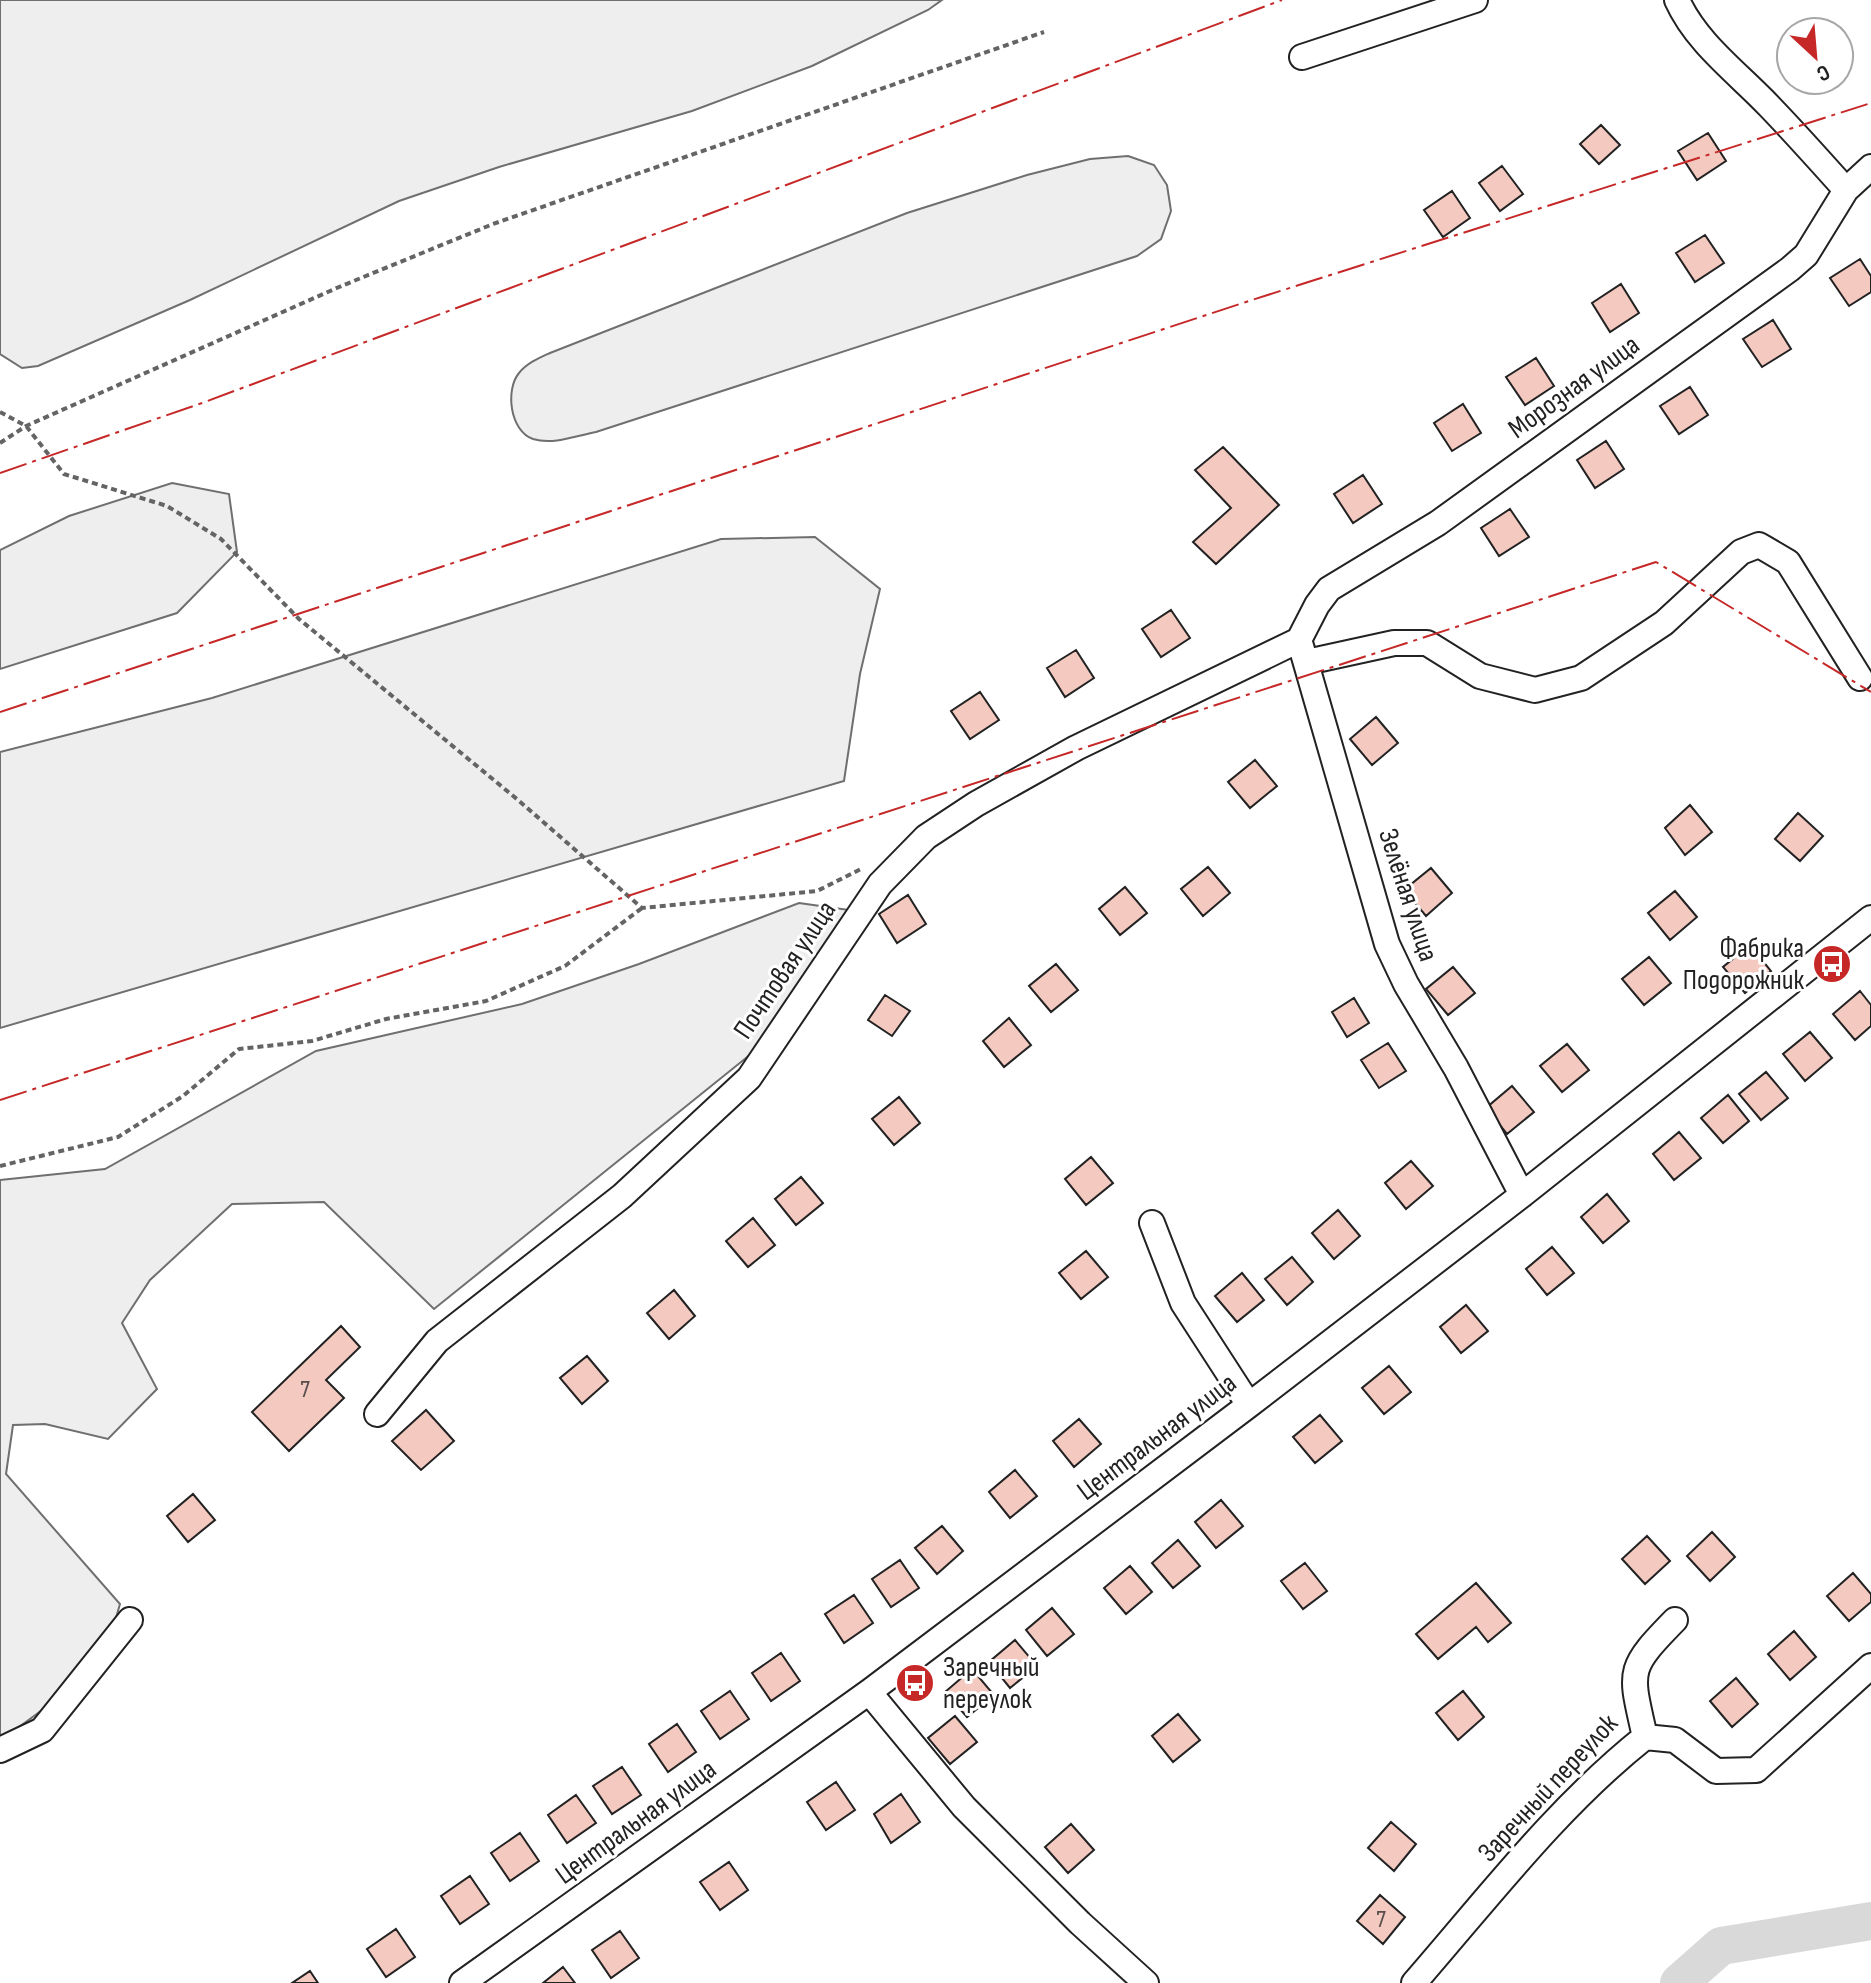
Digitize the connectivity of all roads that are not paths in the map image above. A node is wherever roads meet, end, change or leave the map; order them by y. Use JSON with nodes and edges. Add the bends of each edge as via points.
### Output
{"nodes":[{"id":1,"x":1475,"y":0,"type":"edge"},
{"id":2,"x":1677,"y":0,"type":"edge"},
{"id":3,"x":1302,"y":57,"type":"dead end"},
{"id":4,"x":1871,"y":167,"type":"edge"},
{"id":5,"x":1846,"y":190,"type":"junction"},
{"id":6,"x":1303,"y":651,"type":"junction"},
{"id":7,"x":1860,"y":678,"type":"dead end"},
{"id":8,"x":1871,"y":918,"type":"edge"},
{"id":9,"x":1522,"y":1195,"type":"junction"},
{"id":10,"x":1152,"y":1223,"type":"dead end"},
{"id":11,"x":1249,"y":1405,"type":"junction"},
{"id":12,"x":377,"y":1414,"type":"dead end"},
{"id":13,"x":130,"y":1620,"type":"dead end"},
{"id":14,"x":1675,"y":1620,"type":"dead end"},
{"id":15,"x":1871,"y":1666,"type":"edge"},
{"id":16,"x":869,"y":1692,"type":"junction"},
{"id":17,"x":1645,"y":1737,"type":"junction"},
{"id":18,"x":0,"y":1750,"type":"edge"},
{"id":19,"x":462,"y":1983,"type":"edge"},
{"id":20,"x":1146,"y":1983,"type":"edge"},
{"id":21,"x":1414,"y":1983,"type":"edge"}],
"edges":[{"from":1,"to":3,"type":"street"},
{"from":2,"to":5,"type":"street","via":[[1698,36]]},
{"from":4,"to":5,"type":"street","name":"Морозная улица"},
{"from":5,"to":6,"type":"street","name":"Морозная улица","via":[[1806,255],[1790,269],[1438,523],[1329,589],[1317,605]]},
{"from":6,"to":7,"type":"street","name":"Почтовая улица","via":[[1427,643],[1480,676],[1535,690],[1581,678],[1664,623],[1741,552],[1759,545],[1788,562]]},
{"from":6,"to":9,"type":"street","name":"Зелёная улица","via":[[1387,944]]},
{"from":6,"to":12,"type":"street","name":"Почтовая улица","via":[[1076,748],[926,837],[880,884],[749,1078],[622,1196],[437,1341]]},
{"from":8,"to":9,"type":"street","name":"Центральная улица"},
{"from":9,"to":11,"type":"street","name":"Центральная улица"},
{"from":10,"to":11,"type":"street","via":[[1183,1303]]},
{"from":11,"to":16,"type":"street","name":"Центральная улица"},
{"from":13,"to":18,"type":"street","via":[[42,1730]]},
{"from":14,"to":17,"type":"street","name":"Заречный переулок","via":[[1644,1651],[1633,1677]]},
{"from":15,"to":17,"type":"street","via":[[1756,1770],[1716,1771],[1675,1740]]},
{"from":16,"to":19,"type":"street","name":"Центральная улица"},
{"from":16,"to":20,"type":"street","via":[[964,1807]]},
{"from":17,"to":21,"type":"street","name":"Заречный переулок","via":[[1570,1802]]}]}
